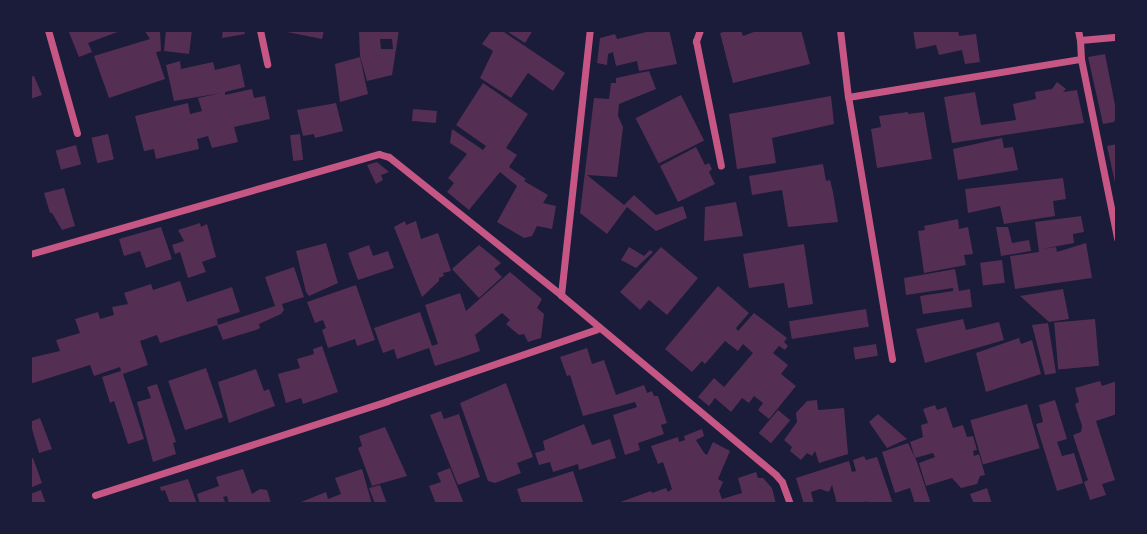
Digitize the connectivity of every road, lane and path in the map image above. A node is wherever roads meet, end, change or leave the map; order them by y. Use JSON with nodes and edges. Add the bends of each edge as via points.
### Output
{"nodes":[{"id":1,"x":48,"y":30,"type":"edge"},
{"id":2,"x":260,"y":30,"type":"edge"},
{"id":3,"x":590,"y":30,"type":"edge"},
{"id":4,"x":701,"y":30,"type":"edge"},
{"id":5,"x":840,"y":30,"type":"edge"},
{"id":6,"x":1077,"y":30,"type":"edge"},
{"id":7,"x":1117,"y":37,"type":"edge"},
{"id":8,"x":1080,"y":40,"type":"junction"},
{"id":9,"x":1081,"y":58,"type":"junction"},
{"id":10,"x":267,"y":64,"type":"dead end"},
{"id":11,"x":848,"y":97,"type":"junction"},
{"id":12,"x":77,"y":133,"type":"dead end"},
{"id":13,"x":721,"y":166,"type":"dead end"},
{"id":14,"x":1117,"y":237,"type":"edge"},
{"id":15,"x":30,"y":254,"type":"edge"},
{"id":16,"x":561,"y":295,"type":"junction"},
{"id":17,"x":597,"y":329,"type":"junction"},
{"id":18,"x":892,"y":359,"type":"dead end"},
{"id":19,"x":95,"y":495,"type":"dead end"},
{"id":20,"x":790,"y":504,"type":"edge"}],
"edges":[{"from":1,"to":12,"type":"street"},
{"from":2,"to":10,"type":"street"},
{"from":3,"to":16,"type":"street"},
{"from":4,"to":13,"type":"street","via":[[696,41]]},
{"from":5,"to":11,"type":"street"},
{"from":6,"to":8,"type":"street"},
{"from":7,"to":8,"type":"street"},
{"from":8,"to":9,"type":"street"},
{"from":9,"to":11,"type":"street"},
{"from":9,"to":14,"type":"street"},
{"from":11,"to":18,"type":"street"},
{"from":15,"to":16,"type":"street","via":[[379,154],[389,157]]},
{"from":16,"to":17,"type":"street"},
{"from":17,"to":19,"type":"street"},
{"from":17,"to":20,"type":"street","via":[[776,475]]}]}
